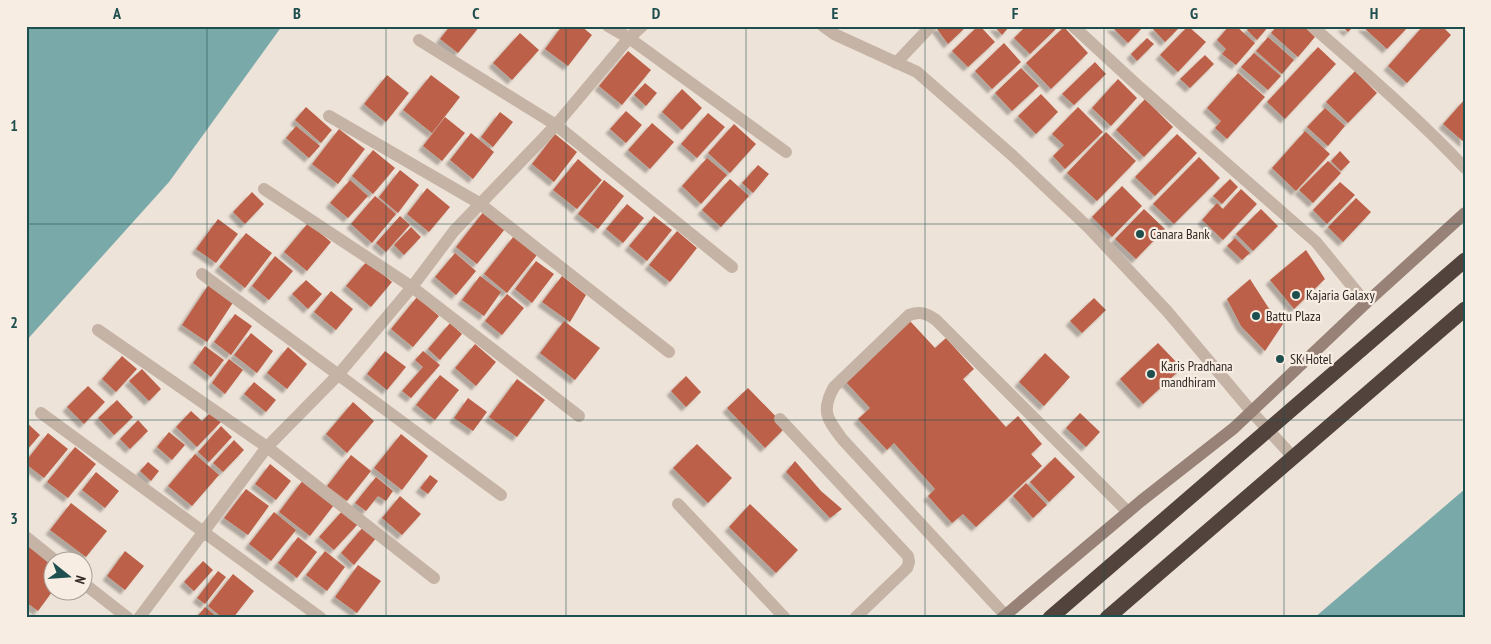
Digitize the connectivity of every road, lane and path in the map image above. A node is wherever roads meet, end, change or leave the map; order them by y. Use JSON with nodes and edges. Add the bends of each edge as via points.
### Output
{"nodes":[{"id":1,"x":608,"y":26,"type":"edge"},
{"id":2,"x":642,"y":26,"type":"edge"},
{"id":3,"x":822,"y":26,"type":"edge"},
{"id":4,"x":931,"y":26,"type":"edge"},
{"id":5,"x":1073,"y":26,"type":"edge"},
{"id":6,"x":1312,"y":26,"type":"edge"},
{"id":7,"x":629,"y":38,"type":"junction"},
{"id":8,"x":419,"y":40,"type":"dead end"},
{"id":9,"x":896,"y":62,"type":"junction"},
{"id":10,"x":329,"y":116,"type":"dead end"},
{"id":11,"x":556,"y":125,"type":"junction"},
{"id":12,"x":786,"y":152,"type":"dead end"},
{"id":13,"x":1465,"y":168,"type":"edge"},
{"id":14,"x":264,"y":189,"type":"dead end"},
{"id":15,"x":479,"y":203,"type":"junction"},
{"id":16,"x":1465,"y":213,"type":"edge"},
{"id":17,"x":1465,"y":260,"type":"edge"},
{"id":18,"x":732,"y":267,"type":"dead end"},
{"id":19,"x":202,"y":274,"type":"dead end"},
{"id":20,"x":412,"y":287,"type":"junction"},
{"id":21,"x":1366,"y":302,"type":"junction"},
{"id":22,"x":1465,"y":309,"type":"edge"},
{"id":23,"x":98,"y":330,"type":"dead end"},
{"id":24,"x":670,"y":352,"type":"dead end"},
{"id":25,"x":338,"y":375,"type":"junction"},
{"id":26,"x":1251,"y":411,"type":"junction"},
{"id":27,"x":41,"y":413,"type":"dead end"},
{"id":28,"x":579,"y":416,"type":"dead end"},
{"id":29,"x":780,"y":419,"type":"dead end"},
{"id":30,"x":1268,"y":430,"type":"junction"},
{"id":31,"x":267,"y":447,"type":"junction"},
{"id":32,"x":1293,"y":458,"type":"junction"},
{"id":33,"x":501,"y":495,"type":"dead end"},
{"id":34,"x":678,"y":504,"type":"dead end"},
{"id":35,"x":1128,"y":512,"type":"junction"},
{"id":36,"x":202,"y":532,"type":"junction"},
{"id":37,"x":26,"y":537,"type":"edge"},
{"id":38,"x":45,"y":552,"type":"edge"},
{"id":39,"x":434,"y":578,"type":"dead end"},
{"id":40,"x":92,"y":590,"type":"edge"},
{"id":41,"x":1003,"y":616,"type":"edge"},
{"id":42,"x":128,"y":618,"type":"edge"},
{"id":43,"x":140,"y":618,"type":"edge"},
{"id":44,"x":321,"y":618,"type":"edge"},
{"id":45,"x":785,"y":618,"type":"edge"},
{"id":46,"x":855,"y":618,"type":"edge"},
{"id":47,"x":1050,"y":618,"type":"edge"},
{"id":48,"x":1107,"y":618,"type":"edge"}],
"edges":[{"from":1,"to":7,"type":"street"},
{"from":2,"to":7,"type":"street"},
{"from":3,"to":9,"type":"street"},
{"from":4,"to":9,"type":"street"},
{"from":5,"to":21,"type":"street","via":[[1316,242]]},
{"from":6,"to":13,"type":"street","via":[[1437,138]]},
{"from":7,"to":11,"type":"street"},
{"from":7,"to":12,"type":"street"},
{"from":8,"to":11,"type":"street"},
{"from":9,"to":26,"type":"street","via":[[918,72],[1014,156],[1089,228],[1167,311]]},
{"from":10,"to":15,"type":"street"},
{"from":11,"to":15,"type":"street"},
{"from":11,"to":18,"type":"street"},
{"from":14,"to":20,"type":"street"},
{"from":15,"to":20,"type":"street","via":[[454,230]]},
{"from":15,"to":24,"type":"street"},
{"from":16,"to":21,"type":"street"},
{"from":17,"to":30,"type":"highway"},
{"from":19,"to":25,"type":"street"},
{"from":20,"to":25,"type":"street"},
{"from":20,"to":28,"type":"street"},
{"from":21,"to":26,"type":"street"},
{"from":22,"to":32,"type":"highway"},
{"from":23,"to":31,"type":"street"},
{"from":25,"to":31,"type":"street"},
{"from":25,"to":33,"type":"street"},
{"from":26,"to":30,"type":"street"},
{"from":26,"to":35,"type":"street"},
{"from":27,"to":36,"type":"street"},
{"from":29,"to":46,"type":"street","via":[[908,556],[907,568]]},
{"from":30,"to":32,"type":"street"},
{"from":30,"to":47,"type":"highway"},
{"from":31,"to":36,"type":"street"},
{"from":31,"to":39,"type":"street"},
{"from":32,"to":48,"type":"highway"},
{"from":34,"to":45,"type":"street"},
{"from":35,"to":41,"type":"street"},
{"from":35,"to":41,"type":"street","via":[[936,320],[919,311],[909,315],[834,387],[828,397],[826,411],[829,422]]},
{"from":36,"to":43,"type":"street"},
{"from":36,"to":44,"type":"street"},
{"from":37,"to":38,"type":"street"},
{"from":40,"to":42,"type":"street"}]}
